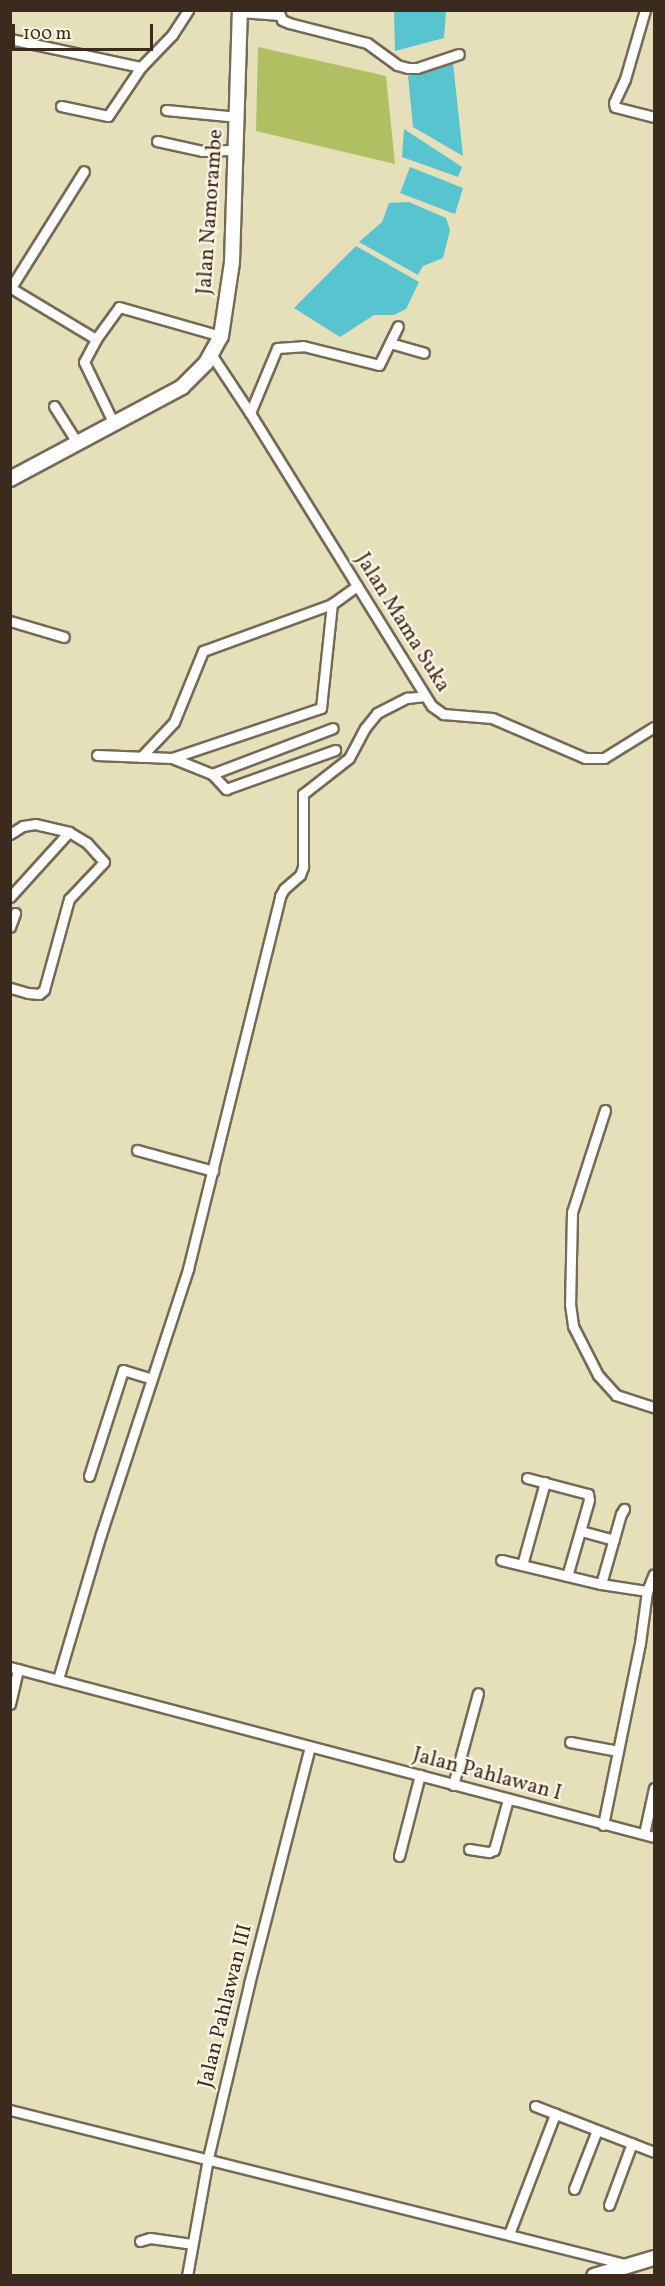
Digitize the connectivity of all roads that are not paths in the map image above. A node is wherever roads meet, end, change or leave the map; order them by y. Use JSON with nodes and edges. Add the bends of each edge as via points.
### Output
{"nodes":[{"id":1,"x":189,"y":10,"type":"edge"},
{"id":2,"x":645,"y":10,"type":"edge"},
{"id":3,"x":240,"y":11,"type":"edge"},
{"id":4,"x":281,"y":13,"type":"edge"},
{"id":5,"x":10,"y":39,"type":"edge"},
{"id":6,"x":459,"y":54,"type":"dead end"},
{"id":7,"x":141,"y":66,"type":"junction"},
{"id":8,"x":61,"y":106,"type":"dead end"},
{"id":9,"x":166,"y":110,"type":"dead end"},
{"id":10,"x":238,"y":117,"type":"junction"},
{"id":11,"x":654,"y":117,"type":"edge"},
{"id":12,"x":157,"y":141,"type":"dead end"},
{"id":13,"x":237,"y":150,"type":"junction"},
{"id":14,"x":84,"y":171,"type":"dead end"},
{"id":15,"x":11,"y":289,"type":"edge"},
{"id":16,"x":398,"y":326,"type":"dead end"},
{"id":17,"x":220,"y":336,"type":"junction"},
{"id":18,"x":96,"y":339,"type":"junction"},
{"id":19,"x":390,"y":343,"type":"junction"},
{"id":20,"x":424,"y":353,"type":"dead end"},
{"id":21,"x":211,"y":354,"type":"junction"},
{"id":22,"x":54,"y":406,"type":"dead end"},
{"id":23,"x":250,"y":413,"type":"junction"},
{"id":24,"x":114,"y":424,"type":"junction"},
{"id":25,"x":78,"y":444,"type":"junction"},
{"id":26,"x":10,"y":479,"type":"edge"},
{"id":27,"x":357,"y":586,"type":"junction"},
{"id":28,"x":332,"y":604,"type":"junction"},
{"id":29,"x":10,"y":621,"type":"edge"},
{"id":30,"x":64,"y":636,"type":"dead end"},
{"id":31,"x":425,"y":696,"type":"junction"},
{"id":32,"x":654,"y":727,"type":"edge"},
{"id":33,"x":333,"y":728,"type":"dead end"},
{"id":34,"x":335,"y":750,"type":"dead end"},
{"id":35,"x":97,"y":755,"type":"dead end"},
{"id":36,"x":141,"y":757,"type":"junction"},
{"id":37,"x":172,"y":758,"type":"junction"},
{"id":38,"x":212,"y":774,"type":"junction"},
{"id":39,"x":69,"y":832,"type":"junction"},
{"id":40,"x":10,"y":834,"type":"edge"},
{"id":41,"x":10,"y":897,"type":"edge"},
{"id":42,"x":12,"y":911,"type":"edge"},
{"id":43,"x":10,"y":927,"type":"edge"},
{"id":44,"x":10,"y":988,"type":"edge"},
{"id":45,"x":604,"y":1110,"type":"dead end"},
{"id":46,"x":137,"y":1150,"type":"dead end"},
{"id":47,"x":213,"y":1171,"type":"junction"},
{"id":48,"x":152,"y":1379,"type":"junction"},
{"id":49,"x":654,"y":1407,"type":"edge"},
{"id":50,"x":89,"y":1476,"type":"dead end"},
{"id":51,"x":527,"y":1478,"type":"dead end"},
{"id":52,"x":545,"y":1482,"type":"junction"},
{"id":53,"x":624,"y":1509,"type":"dead end"},
{"id":54,"x":581,"y":1532,"type":"junction"},
{"id":55,"x":614,"y":1540,"type":"junction"},
{"id":56,"x":501,"y":1560,"type":"dead end"},
{"id":57,"x":522,"y":1565,"type":"junction"},
{"id":58,"x":654,"y":1574,"type":"edge"},
{"id":59,"x":567,"y":1576,"type":"junction"},
{"id":60,"x":601,"y":1584,"type":"junction"},
{"id":61,"x":647,"y":1592,"type":"junction"},
{"id":62,"x":14,"y":1668,"type":"edge"},
{"id":63,"x":58,"y":1679,"type":"junction"},
{"id":64,"x":478,"y":1694,"type":"dead end"},
{"id":65,"x":10,"y":1704,"type":"edge"},
{"id":66,"x":570,"y":1742,"type":"dead end"},
{"id":67,"x":310,"y":1747,"type":"junction"},
{"id":68,"x":618,"y":1751,"type":"junction"},
{"id":69,"x":420,"y":1775,"type":"junction"},
{"id":70,"x":453,"y":1785,"type":"junction"},
{"id":71,"x":654,"y":1788,"type":"edge"},
{"id":72,"x":508,"y":1799,"type":"junction"},
{"id":73,"x":603,"y":1825,"type":"junction"},
{"id":74,"x":644,"y":1834,"type":"junction"},
{"id":75,"x":654,"y":1837,"type":"edge"},
{"id":76,"x":469,"y":1849,"type":"dead end"},
{"id":77,"x":399,"y":1856,"type":"dead end"},
{"id":78,"x":535,"y":2106,"type":"dead end"},
{"id":79,"x":10,"y":2110,"type":"edge"},
{"id":80,"x":555,"y":2114,"type":"junction"},
{"id":81,"x":597,"y":2130,"type":"junction"},
{"id":82,"x":632,"y":2143,"type":"junction"},
{"id":83,"x":654,"y":2152,"type":"edge"},
{"id":84,"x":208,"y":2158,"type":"junction"},
{"id":85,"x":574,"y":2189,"type":"dead end"},
{"id":86,"x":609,"y":2205,"type":"dead end"},
{"id":87,"x":508,"y":2234,"type":"junction"},
{"id":88,"x":140,"y":2241,"type":"dead end"},
{"id":89,"x":192,"y":2244,"type":"junction"},
{"id":90,"x":654,"y":2258,"type":"edge"},
{"id":91,"x":631,"y":2265,"type":"junction"},
{"id":92,"x":186,"y":2276,"type":"edge"},
{"id":93,"x":594,"y":2276,"type":"edge"}],
"edges":[{"from":1,"to":7,"type":"street","via":[[172,35]]},
{"from":2,"to":11,"type":"street","via":[[614,103],[615,107]]},
{"from":3,"to":4,"type":"street"},
{"from":3,"to":10,"type":"main road","name":"Jalan Namorambe"},
{"from":4,"to":6,"type":"street","via":[[282,20],[289,23],[370,44],[408,68]]},
{"from":5,"to":7,"type":"street"},
{"from":7,"to":8,"type":"street","via":[[108,116]]},
{"from":9,"to":10,"type":"street"},
{"from":10,"to":13,"type":"main road","name":"Jalan Namorambe"},
{"from":12,"to":13,"type":"street","via":[[202,151]]},
{"from":13,"to":17,"type":"main road","name":"Jalan Namorambe","via":[[232,262]]},
{"from":14,"to":15,"type":"street"},
{"from":15,"to":18,"type":"street"},
{"from":16,"to":19,"type":"street"},
{"from":17,"to":18,"type":"street","via":[[121,307]]},
{"from":17,"to":21,"type":"main road","name":"Jalan Namorambe"},
{"from":18,"to":24,"type":"street","via":[[85,366]]},
{"from":19,"to":20,"type":"street"},
{"from":19,"to":23,"type":"street","via":[[379,365],[303,346],[277,348]]},
{"from":21,"to":23,"type":"street","name":"Jalan Mama Suka"},
{"from":21,"to":24,"type":"main road","name":"Jalan Namorambe","via":[[191,382]]},
{"from":22,"to":25,"type":"street"},
{"from":23,"to":27,"type":"street","name":"Jalan Mama Suka"},
{"from":24,"to":25,"type":"main road","name":"Jalan Namorambe"},
{"from":25,"to":26,"type":"main road","name":"Jalan Namorambe"},
{"from":27,"to":28,"type":"street"},
{"from":27,"to":31,"type":"street","name":"Jalan Mama Suka"},
{"from":28,"to":36,"type":"street","via":[[203,651],[174,722]]},
{"from":28,"to":37,"type":"street","via":[[321,708]]},
{"from":29,"to":30,"type":"street"},
{"from":31,"to":32,"type":"street","name":"Jalan Mama Suka","via":[[443,714],[492,718],[585,758],[604,758]]},
{"from":31,"to":47,"type":"street","via":[[407,698],[377,713],[349,758],[303,794],[303,867],[280,896]]},
{"from":33,"to":38,"type":"street"},
{"from":34,"to":38,"type":"street","via":[[226,789]]},
{"from":35,"to":36,"type":"street"},
{"from":36,"to":37,"type":"street"},
{"from":37,"to":38,"type":"street"},
{"from":39,"to":40,"type":"street","via":[[35,824]]},
{"from":39,"to":41,"type":"street"},
{"from":39,"to":44,"type":"street","via":[[87,843],[103,863],[69,899],[44,990],[39,994]]},
{"from":42,"to":43,"type":"street"},
{"from":45,"to":49,"type":"street","via":[[572,1212],[573,1326],[598,1375],[616,1395]]},
{"from":46,"to":47,"type":"street"},
{"from":47,"to":48,"type":"street","via":[[188,1269]]},
{"from":48,"to":50,"type":"street","via":[[123,1370]]},
{"from":48,"to":63,"type":"street"},
{"from":51,"to":52,"type":"street"},
{"from":52,"to":54,"type":"street","via":[[588,1494]]},
{"from":52,"to":57,"type":"street"},
{"from":53,"to":55,"type":"street"},
{"from":54,"to":55,"type":"street"},
{"from":54,"to":59,"type":"street"},
{"from":55,"to":60,"type":"street"},
{"from":56,"to":57,"type":"street"},
{"from":57,"to":59,"type":"street"},
{"from":58,"to":61,"type":"street"},
{"from":59,"to":60,"type":"street"},
{"from":60,"to":61,"type":"street"},
{"from":61,"to":68,"type":"street"},
{"from":62,"to":63,"type":"street","name":"Jalan Pahlawan I"},
{"from":62,"to":65,"type":"street"},
{"from":63,"to":67,"type":"street","name":"Jalan Pahlawan I"},
{"from":64,"to":70,"type":"street"},
{"from":66,"to":68,"type":"street"},
{"from":67,"to":69,"type":"street","name":"Jalan Pahlawan I"},
{"from":67,"to":84,"type":"street","name":"Jalan Pahlawan III"},
{"from":68,"to":73,"type":"street"},
{"from":69,"to":70,"type":"street","name":"Jalan Pahlawan I"},
{"from":69,"to":77,"type":"street"},
{"from":70,"to":72,"type":"street","name":"Jalan Pahlawan I"},
{"from":71,"to":74,"type":"street"},
{"from":72,"to":73,"type":"street","name":"Jalan Pahlawan I"},
{"from":72,"to":76,"type":"street","via":[[494,1850]]},
{"from":73,"to":74,"type":"street","name":"Jalan Pahlawan I"},
{"from":74,"to":75,"type":"street","name":"Jalan Pahlawan I"},
{"from":78,"to":80,"type":"street"},
{"from":79,"to":84,"type":"street"},
{"from":80,"to":81,"type":"street"},
{"from":80,"to":87,"type":"street"},
{"from":81,"to":82,"type":"street"},
{"from":81,"to":85,"type":"street"},
{"from":82,"to":83,"type":"street"},
{"from":82,"to":86,"type":"street"},
{"from":84,"to":87,"type":"street"},
{"from":84,"to":89,"type":"street","name":"Jalan Pahlawan III"},
{"from":87,"to":91,"type":"street"},
{"from":88,"to":89,"type":"street","via":[[150,2238]]},
{"from":89,"to":92,"type":"street","name":"Jalan Pahlawan III"},
{"from":90,"to":91,"type":"main road"},
{"from":91,"to":93,"type":"main road"}]}
